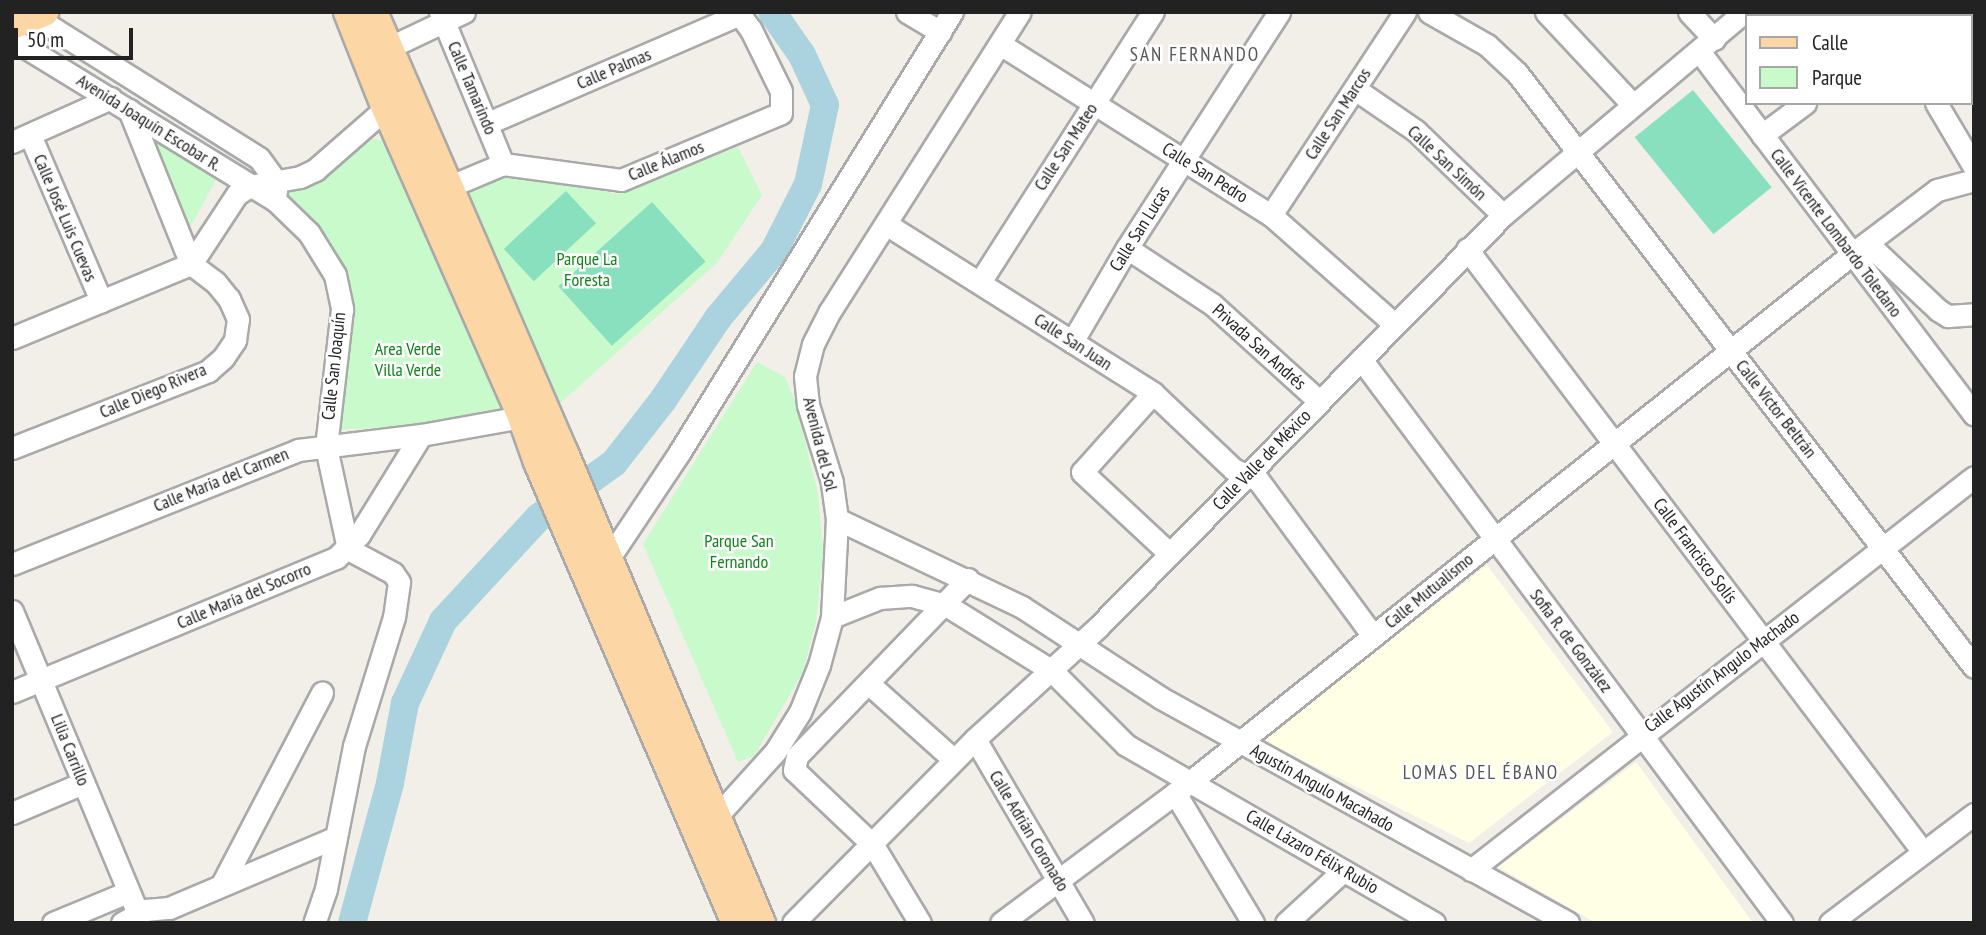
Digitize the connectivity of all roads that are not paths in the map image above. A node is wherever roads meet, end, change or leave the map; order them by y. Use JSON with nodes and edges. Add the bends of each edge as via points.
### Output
{"nodes":[{"id":1,"x":348,"y":12,"type":"edge"},
{"id":2,"x":373,"y":12,"type":"edge"},
{"id":3,"x":464,"y":12,"type":"edge"},
{"id":4,"x":907,"y":12,"type":"edge"},
{"id":5,"x":952,"y":12,"type":"edge"},
{"id":6,"x":1020,"y":12,"type":"edge"},
{"id":7,"x":1153,"y":12,"type":"edge"},
{"id":8,"x":1279,"y":12,"type":"edge"},
{"id":9,"x":1405,"y":12,"type":"edge"},
{"id":10,"x":1429,"y":12,"type":"edge"},
{"id":11,"x":1546,"y":12,"type":"edge"},
{"id":12,"x":1689,"y":12,"type":"edge"},
{"id":13,"x":1744,"y":12,"type":"edge"},
{"id":14,"x":739,"y":13,"type":"edge"},
{"id":15,"x":29,"y":17,"type":"edge"},
{"id":16,"x":442,"y":17,"type":"edge"},
{"id":17,"x":940,"y":32,"type":"junction"},
{"id":18,"x":12,"y":39,"type":"edge"},
{"id":19,"x":1000,"y":44,"type":"junction"},
{"id":20,"x":1707,"y":45,"type":"junction"},
{"id":21,"x":388,"y":48,"type":"junction"},
{"id":22,"x":1355,"y":89,"type":"junction"},
{"id":23,"x":111,"y":98,"type":"junction"},
{"id":24,"x":1094,"y":103,"type":"junction"},
{"id":25,"x":1633,"y":105,"type":"junction"},
{"id":26,"x":1802,"y":105,"type":"edge"},
{"id":27,"x":1937,"y":105,"type":"edge"},
{"id":28,"x":386,"y":108,"type":"junction"},
{"id":29,"x":128,"y":110,"type":"junction"},
{"id":30,"x":488,"y":123,"type":"junction"},
{"id":31,"x":1762,"y":135,"type":"junction"},
{"id":32,"x":21,"y":139,"type":"edge"},
{"id":33,"x":1578,"y":152,"type":"junction"},
{"id":34,"x":1183,"y":160,"type":"junction"},
{"id":35,"x":503,"y":164,"type":"junction"},
{"id":36,"x":1974,"y":167,"type":"edge"},
{"id":37,"x":1974,"y":180,"type":"edge"},
{"id":38,"x":250,"y":186,"type":"junction"},
{"id":39,"x":448,"y":187,"type":"junction"},
{"id":40,"x":276,"y":191,"type":"junction"},
{"id":41,"x":1272,"y":215,"type":"junction"},
{"id":42,"x":1503,"y":215,"type":"junction"},
{"id":43,"x":886,"y":224,"type":"junction"},
{"id":44,"x":1127,"y":248,"type":"junction"},
{"id":45,"x":1467,"y":249,"type":"junction"},
{"id":46,"x":1860,"y":249,"type":"junction"},
{"id":47,"x":191,"y":264,"type":"junction"},
{"id":48,"x":980,"y":282,"type":"junction"},
{"id":49,"x":101,"y":301,"type":"junction"},
{"id":50,"x":1974,"y":314,"type":"edge"},
{"id":51,"x":1394,"y":324,"type":"junction"},
{"id":52,"x":12,"y":338,"type":"edge"},
{"id":53,"x":1072,"y":342,"type":"junction"},
{"id":54,"x":1731,"y":352,"type":"junction"},
{"id":55,"x":1361,"y":359,"type":"junction"},
{"id":56,"x":1153,"y":393,"type":"junction"},
{"id":57,"x":1319,"y":401,"type":"junction"},
{"id":58,"x":1974,"y":415,"type":"edge"},
{"id":59,"x":522,"y":416,"type":"junction"},
{"id":60,"x":421,"y":435,"type":"junction"},
{"id":61,"x":1614,"y":443,"type":"junction"},
{"id":62,"x":326,"y":447,"type":"junction"},
{"id":63,"x":12,"y":448,"type":"edge"},
{"id":64,"x":551,"y":457,"type":"junction"},
{"id":65,"x":1247,"y":476,"type":"junction"},
{"id":66,"x":1974,"y":477,"type":"edge"},
{"id":67,"x":837,"y":519,"type":"junction"},
{"id":68,"x":581,"y":527,"type":"junction"},
{"id":69,"x":1495,"y":538,"type":"junction"},
{"id":70,"x":1883,"y":548,"type":"junction"},
{"id":71,"x":348,"y":549,"type":"junction"},
{"id":72,"x":1169,"y":553,"type":"junction"},
{"id":73,"x":609,"y":560,"type":"junction"},
{"id":74,"x":12,"y":564,"type":"edge"},
{"id":75,"x":968,"y":579,"type":"junction"},
{"id":76,"x":589,"y":581,"type":"junction"},
{"id":77,"x":946,"y":605,"type":"junction"},
{"id":78,"x":12,"y":611,"type":"edge"},
{"id":79,"x":832,"y":617,"type":"junction"},
{"id":80,"x":1373,"y":636,"type":"junction"},
{"id":81,"x":1763,"y":640,"type":"junction"},
{"id":82,"x":1081,"y":644,"type":"junction"},
{"id":83,"x":1974,"y":667,"type":"edge"},
{"id":84,"x":1051,"y":670,"type":"junction"},
{"id":85,"x":41,"y":680,"type":"junction"},
{"id":86,"x":868,"y":682,"type":"junction"},
{"id":87,"x":12,"y":692,"type":"edge"},
{"id":88,"x":321,"y":693,"type":"dead end"},
{"id":89,"x":1641,"y":734,"type":"junction"},
{"id":90,"x":975,"y":739,"type":"junction"},
{"id":91,"x":1239,"y":742,"type":"junction"},
{"id":92,"x":954,"y":760,"type":"junction"},
{"id":93,"x":83,"y":783,"type":"junction"},
{"id":94,"x":1183,"y":788,"type":"junction"},
{"id":95,"x":12,"y":813,"type":"edge"},
{"id":96,"x":1974,"y":814,"type":"edge"},
{"id":97,"x":716,"y":817,"type":"junction"},
{"id":98,"x":334,"y":838,"type":"junction"},
{"id":99,"x":873,"y":845,"type":"junction"},
{"id":100,"x":1923,"y":852,"type":"junction"},
{"id":101,"x":1471,"y":870,"type":"junction"},
{"id":102,"x":1343,"y":871,"type":"junction"},
{"id":103,"x":1057,"y":880,"type":"junction"},
{"id":104,"x":222,"y":884,"type":"junction"},
{"id":105,"x":127,"y":889,"type":"junction"},
{"id":106,"x":129,"y":919,"type":"edge"},
{"id":107,"x":52,"y":923,"type":"edge"},
{"id":108,"x":314,"y":923,"type":"edge"},
{"id":109,"x":736,"y":923,"type":"edge"},
{"id":110,"x":761,"y":923,"type":"edge"},
{"id":111,"x":793,"y":923,"type":"edge"},
{"id":112,"x":920,"y":923,"type":"edge"},
{"id":113,"x":1001,"y":923,"type":"edge"},
{"id":114,"x":1083,"y":923,"type":"edge"},
{"id":115,"x":1253,"y":923,"type":"edge"},
{"id":116,"x":1286,"y":923,"type":"edge"},
{"id":117,"x":1434,"y":923,"type":"edge"},
{"id":118,"x":1568,"y":923,"type":"edge"},
{"id":119,"x":1782,"y":923,"type":"edge"},
{"id":120,"x":1830,"y":923,"type":"edge"}],
"edges":[{"from":1,"to":28,"type":"main road"},
{"from":2,"to":21,"type":"main road"},
{"from":3,"to":16,"type":"street"},
{"from":4,"to":17,"type":"street"},
{"from":5,"to":17,"type":"street"},
{"from":6,"to":19,"type":"street","name":"Avenida del Sol"},
{"from":7,"to":24,"type":"street","name":"Calle San Mateo"},
{"from":8,"to":34,"type":"street","name":"Calle San Lucas"},
{"from":9,"to":22,"type":"street","name":"Calle San Marcos"},
{"from":10,"to":33,"type":"street","name":"Calle Víctor Beltrán","via":[[1501,57]]},
{"from":11,"to":25,"type":"street"},
{"from":12,"to":20,"type":"street","name":"Calle Vicente Lombardo Toledano"},
{"from":13,"to":20,"type":"street","name":"Calle Valle de México"},
{"from":14,"to":30,"type":"street","name":"Calle Palmas"},
{"from":14,"to":35,"type":"street","name":"Calle Álamos","via":[[781,91],[781,113],[621,180]]},
{"from":15,"to":40,"type":"street","name":"Avenida Joaquín Escobar R.","via":[[259,158]]},
{"from":16,"to":21,"type":"street"},
{"from":16,"to":30,"type":"street","name":"Calle Tamarindo"},
{"from":17,"to":73,"type":"street"},
{"from":18,"to":23,"type":"street","name":"Avenida Joaquín Escobar R."},
{"from":19,"to":24,"type":"street","name":"Calle San Pedro"},
{"from":19,"to":43,"type":"street","name":"Avenida del Sol"},
{"from":20,"to":25,"type":"street","name":"Calle Valle de México"},
{"from":20,"to":31,"type":"street","name":"Calle Vicente Lombardo Toledano"},
{"from":21,"to":39,"type":"main road"},
{"from":22,"to":41,"type":"street","name":"Calle San Marcos"},
{"from":22,"to":42,"type":"street","name":"Calle San Simón","via":[[1416,131]]},
{"from":23,"to":29,"type":"street","name":"Avenida Joaquín Escobar R."},
{"from":23,"to":32,"type":"street"},
{"from":24,"to":34,"type":"street","name":"Calle San Pedro"},
{"from":24,"to":48,"type":"street","name":"Calle San Mateo"},
{"from":25,"to":33,"type":"street","name":"Calle Valle de México"},
{"from":26,"to":31,"type":"street"},
{"from":27,"to":36,"type":"street"},
{"from":28,"to":40,"type":"street","via":[[315,170]]},
{"from":28,"to":59,"type":"main road"},
{"from":29,"to":38,"type":"street","name":"Avenida Joaquín Escobar R."},
{"from":29,"to":47,"type":"street"},
{"from":30,"to":35,"type":"street","name":"Calle Tamarindo"},
{"from":31,"to":46,"type":"street","name":"Calle Vicente Lombardo Toledano"},
{"from":32,"to":49,"type":"street","name":"Calle José Luis Cuevas"},
{"from":33,"to":42,"type":"street","name":"Calle Valle de México"},
{"from":33,"to":54,"type":"street","name":"Calle Víctor Beltrán"},
{"from":34,"to":41,"type":"street","name":"Calle San Pedro"},
{"from":34,"to":44,"type":"street","name":"Calle San Lucas"},
{"from":35,"to":39,"type":"street"},
{"from":37,"to":46,"type":"street","name":"Calle Mutualismo","via":[[1937,190]]},
{"from":38,"to":40,"type":"street","name":"Avenida Joaquín Escobar R."},
{"from":38,"to":47,"type":"street","via":[[237,194]]},
{"from":39,"to":64,"type":"main road"},
{"from":40,"to":62,"type":"street","name":"Calle San Joaquín","via":[[323,253],[335,275],[342,309]]},
{"from":41,"to":51,"type":"street","name":"Calle San Pedro"},
{"from":42,"to":45,"type":"street","name":"Calle Valle de México"},
{"from":43,"to":48,"type":"street","name":"Calle San Juan"},
{"from":43,"to":67,"type":"street","name":"Avenida del Sol","via":[[830,311],[813,344],[805,376]]},
{"from":44,"to":53,"type":"street","name":"Calle San Lucas"},
{"from":44,"to":57,"type":"street","name":"Privada San Andrés","via":[[1241,327]]},
{"from":45,"to":51,"type":"street","name":"Calle Valle de México"},
{"from":45,"to":61,"type":"street","name":"Calle Francisco Solís"},
{"from":46,"to":50,"type":"street","via":[[1948,316]]},
{"from":46,"to":54,"type":"street","name":"Calle Mutualismo"},
{"from":46,"to":58,"type":"street","name":"Calle Vicente Lombardo Toledano"},
{"from":47,"to":49,"type":"street"},
{"from":47,"to":63,"type":"street","name":"Calle Diego Rivera","via":[[215,282],[238,320],[235,340],[223,358],[208,371]]},
{"from":48,"to":53,"type":"street","name":"Calle San Juan"},
{"from":49,"to":52,"type":"street"},
{"from":51,"to":55,"type":"street","name":"Calle Valle de México"},
{"from":53,"to":56,"type":"street","name":"Calle San Juan"},
{"from":54,"to":61,"type":"street","name":"Calle Mutualismo"},
{"from":54,"to":70,"type":"street","name":"Calle Víctor Beltrán"},
{"from":55,"to":57,"type":"street","name":"Calle Valle de México"},
{"from":55,"to":69,"type":"street","name":"Sofia R. de González"},
{"from":56,"to":65,"type":"street","name":"Calle San Juan","via":[[1233,470]]},
{"from":56,"to":72,"type":"street","via":[[1082,472]]},
{"from":57,"to":65,"type":"street","name":"Calle Valle de México"},
{"from":59,"to":60,"type":"street","name":"Calle María del Carmen"},
{"from":59,"to":64,"type":"main road"},
{"from":60,"to":62,"type":"street","name":"Calle María del Carmen"},
{"from":60,"to":71,"type":"street","name":"Calle María del Socorro"},
{"from":61,"to":69,"type":"street","name":"Calle Mutualismo"},
{"from":61,"to":81,"type":"street","name":"Calle Francisco Solís"},
{"from":62,"to":71,"type":"street","name":"Calle San Joaquín"},
{"from":62,"to":74,"type":"street","name":"Calle María del Carmen","via":[[298,450]]},
{"from":64,"to":68,"type":"main road"},
{"from":65,"to":72,"type":"street","name":"Calle Valle de México"},
{"from":65,"to":80,"type":"street","name":"Calle San Juan","via":[[1258,480]]},
{"from":66,"to":70,"type":"street","name":"Calle Agustín Angulo Machado"},
{"from":67,"to":75,"type":"street","name":"Agustín Angulo Macahado"},
{"from":67,"to":79,"type":"street","name":"Avenida del Sol"},
{"from":68,"to":73,"type":"main road"},
{"from":68,"to":76,"type":"main road"},
{"from":69,"to":80,"type":"street","name":"Calle Mutualismo"},
{"from":69,"to":89,"type":"street","name":"Sofia R. de González"},
{"from":70,"to":81,"type":"street","name":"Calle Agustín Angulo Machado"},
{"from":70,"to":83,"type":"street","name":"Calle Víctor Beltrán"},
{"from":71,"to":85,"type":"street","name":"Calle María del Socorro","via":[[336,558]]},
{"from":71,"to":98,"type":"street","via":[[393,573],[399,582]]},
{"from":72,"to":82,"type":"street","name":"Calle Valle de México"},
{"from":73,"to":76,"type":"street"},
{"from":73,"to":97,"type":"main road"},
{"from":75,"to":77,"type":"street"},
{"from":75,"to":82,"type":"street","name":"Agustín Angulo Macahado"},
{"from":76,"to":109,"type":"main road"},
{"from":77,"to":79,"type":"street","name":"Calle Lázaro Félix Rubio","via":[[912,596],[880,598]]},
{"from":77,"to":84,"type":"street","name":"Calle Lázaro Félix Rubio"},
{"from":77,"to":86,"type":"street"},
{"from":78,"to":85,"type":"street","name":"Lilia Carrillo"},
{"from":79,"to":97,"type":"street","name":"Avenida del Sol","via":[[800,712],[775,752]]},
{"from":80,"to":91,"type":"street","name":"Calle Mutualismo"},
{"from":81,"to":89,"type":"street","name":"Calle Agustín Angulo Machado"},
{"from":81,"to":100,"type":"street","name":"Calle Francisco Solís"},
{"from":82,"to":84,"type":"street","name":"Calle Valle de México"},
{"from":82,"to":91,"type":"street","name":"Agustín Angulo Macahado","via":[[1161,698]]},
{"from":84,"to":90,"type":"street","name":"Calle Valle de México"},
{"from":84,"to":94,"type":"street","name":"Calle Lázaro Félix Rubio","via":[[1126,745]]},
{"from":85,"to":87,"type":"street","name":"Calle María del Socorro"},
{"from":85,"to":93,"type":"street","name":"Lilia Carrillo"},
{"from":86,"to":92,"type":"street"},
{"from":86,"to":99,"type":"street","via":[[797,756],[794,770]]},
{"from":88,"to":104,"type":"street"},
{"from":89,"to":101,"type":"street","name":"Calle Agustín Angulo Machado"},
{"from":89,"to":119,"type":"street","name":"Sofia R. de González"},
{"from":90,"to":92,"type":"street","name":"Calle Valle de México"},
{"from":90,"to":103,"type":"street","name":"Calle Adrián Coronado"},
{"from":91,"to":94,"type":"street","name":"Calle Mutualismo"},
{"from":91,"to":101,"type":"street","name":"Agustín Angulo Macahado"},
{"from":92,"to":99,"type":"street","name":"Calle Valle de México"},
{"from":93,"to":95,"type":"street"},
{"from":93,"to":105,"type":"street","name":"Lilia Carrillo"},
{"from":94,"to":102,"type":"street","name":"Calle Lázaro Félix Rubio"},
{"from":94,"to":103,"type":"street","name":"Calle Mutualismo"},
{"from":94,"to":115,"type":"street"},
{"from":96,"to":100,"type":"street"},
{"from":97,"to":110,"type":"main road"},
{"from":98,"to":104,"type":"street"},
{"from":98,"to":108,"type":"street","via":[[326,889]]},
{"from":99,"to":111,"type":"street","name":"Calle Valle de México"},
{"from":99,"to":112,"type":"street"},
{"from":100,"to":120,"type":"street"},
{"from":101,"to":118,"type":"street","name":"Agustín Angulo Macahado"},
{"from":102,"to":116,"type":"street"},
{"from":102,"to":117,"type":"street","name":"Calle Lázaro Félix Rubio"},
{"from":103,"to":113,"type":"street","name":"Calle Mutualismo"},
{"from":103,"to":114,"type":"street","name":"Calle Adrián Coronado"},
{"from":104,"to":106,"type":"street","via":[[169,908]]},
{"from":105,"to":106,"type":"street"},
{"from":105,"to":107,"type":"street"}]}
